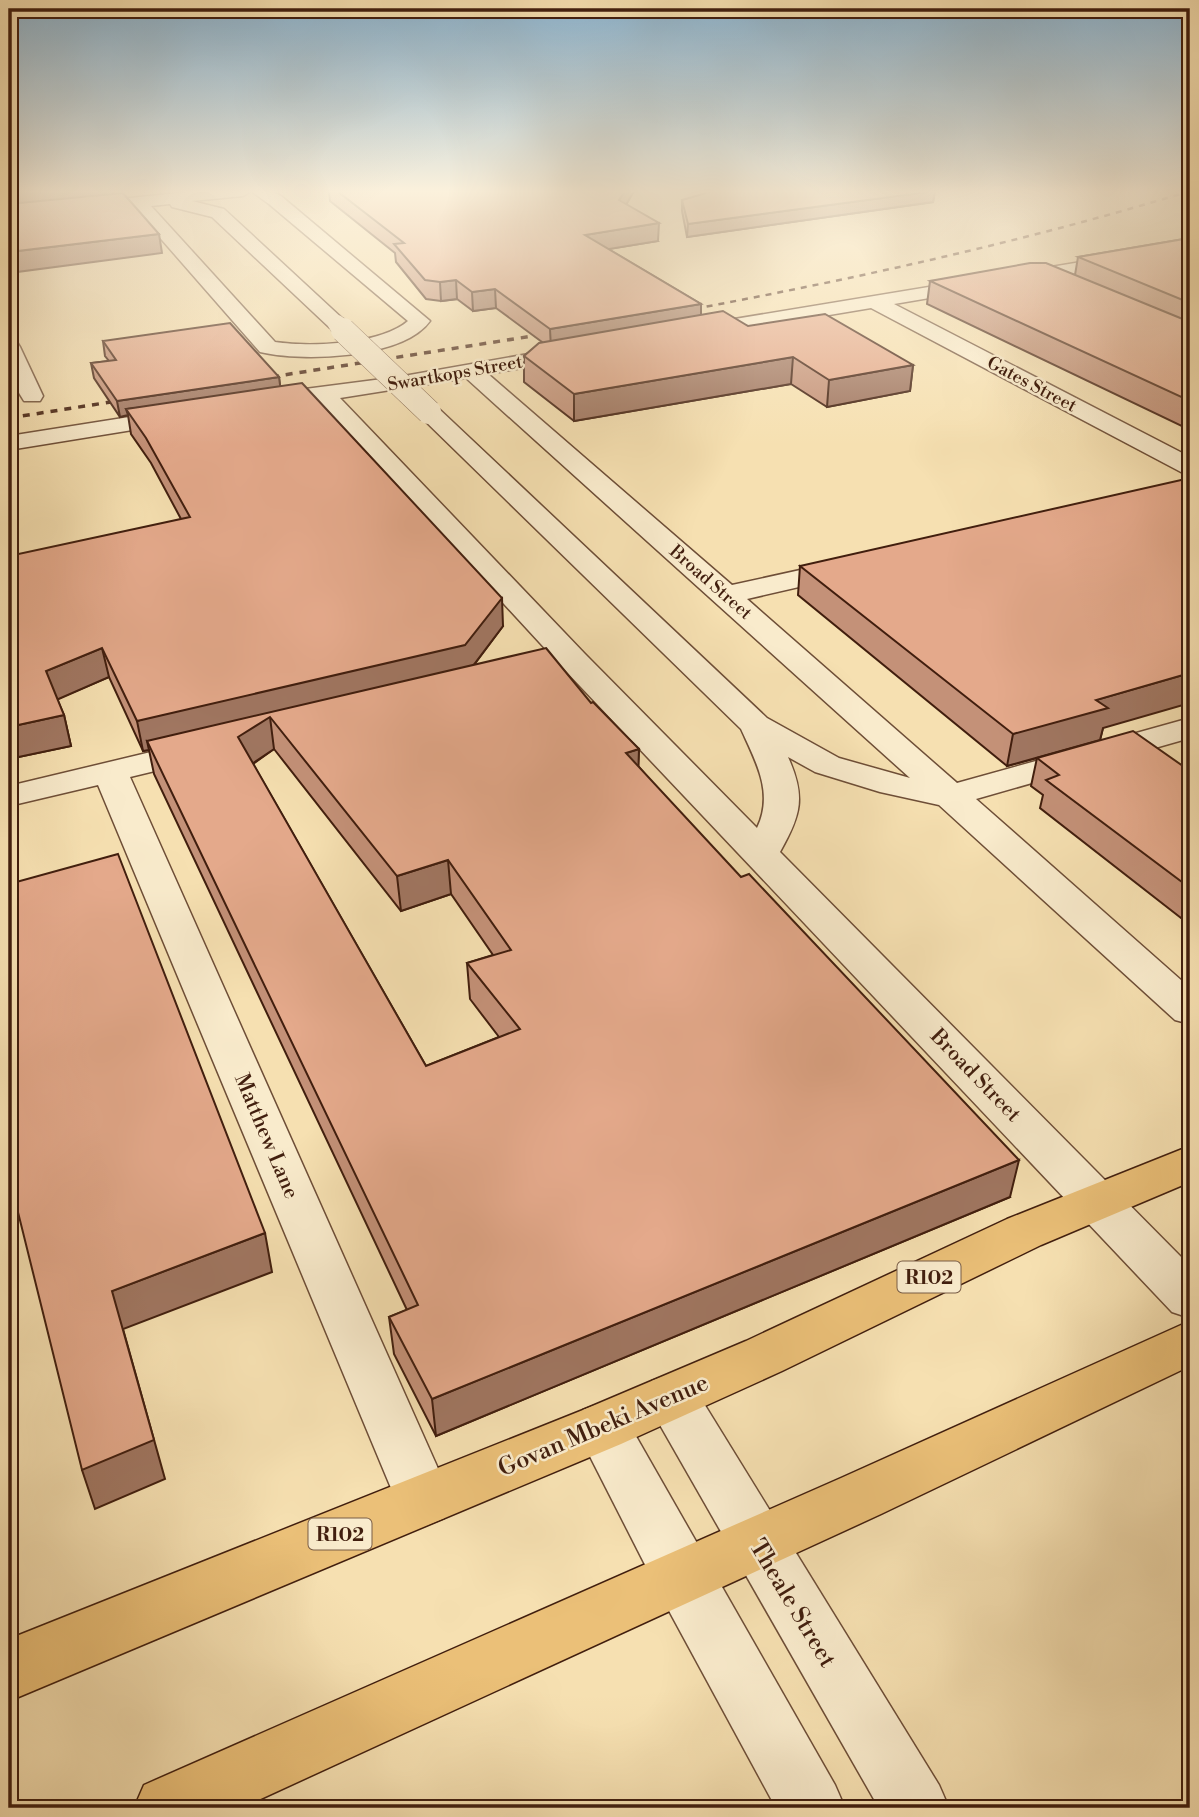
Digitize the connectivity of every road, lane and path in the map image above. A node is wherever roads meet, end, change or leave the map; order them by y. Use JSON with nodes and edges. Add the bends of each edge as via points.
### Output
{"nodes":[{"id":1,"x":204,"y":276,"type":"edge"},
{"id":2,"x":285,"y":276,"type":"edge"},
{"id":3,"x":366,"y":276,"type":"edge"},
{"id":4,"x":1029,"y":276,"type":"edge"},
{"id":5,"x":1044,"y":276,"type":"edge"},
{"id":6,"x":1078,"y":291,"type":"edge"},
{"id":7,"x":873,"y":301,"type":"junction"},
{"id":8,"x":671,"y":335,"type":"edge"},
{"id":9,"x":9,"y":347,"type":"edge"},
{"id":10,"x":591,"y":349,"type":"edge"},
{"id":11,"x":470,"y":370,"type":"junction"},
{"id":12,"x":323,"y":394,"type":"junction"},
{"id":13,"x":32,"y":396,"type":"dead end"},
{"id":14,"x":282,"y":400,"type":"edge"},
{"id":15,"x":200,"y":413,"type":"edge"},
{"id":16,"x":9,"y":443,"type":"edge"},
{"id":17,"x":1190,"y":467,"type":"edge"},
{"id":18,"x":876,"y":561,"type":"edge"},
{"id":19,"x":726,"y":595,"type":"junction"},
{"id":20,"x":574,"y":661,"type":"junction"},
{"id":21,"x":534,"y":671,"type":"edge"},
{"id":22,"x":755,"y":725,"type":"junction"},
{"id":23,"x":1190,"y":728,"type":"edge"},
{"id":24,"x":229,"y":743,"type":"edge"},
{"id":25,"x":110,"y":772,"type":"junction"},
{"id":26,"x":9,"y":796,"type":"edge"},
{"id":27,"x":949,"y":796,"type":"junction"},
{"id":28,"x":761,"y":853,"type":"junction"},
{"id":29,"x":1190,"y":1010,"type":"edge"},
{"id":30,"x":1190,"y":1163,"type":"edge"},
{"id":31,"x":1099,"y":1201,"type":"junction"},
{"id":32,"x":1190,"y":1298,"type":"edge"},
{"id":33,"x":1190,"y":1342,"type":"edge"},
{"id":34,"x":671,"y":1397,"type":"junction"},
{"id":35,"x":602,"y":1427,"type":"junction"},
{"id":36,"x":424,"y":1500,"type":"junction"},
{"id":37,"x":757,"y":1542,"type":"junction"},
{"id":38,"x":682,"y":1576,"type":"junction"},
{"id":39,"x":9,"y":1670,"type":"edge"},
{"id":40,"x":167,"y":1808,"type":"edge"},
{"id":41,"x":813,"y":1808,"type":"edge"},
{"id":42,"x":916,"y":1808,"type":"edge"}],
"edges":[{"from":1,"to":3,"type":"street","via":[[268,347],[289,351],[325,350],[395,337],[416,326],[420,321]]},
{"from":2,"to":22,"type":"street","bridge":true},
{"from":4,"to":7,"type":"street"},
{"from":5,"to":6,"type":"street"},
{"from":7,"to":8,"type":"street"},
{"from":7,"to":17,"type":"street","name":"Gates Street"},
{"from":9,"to":13,"type":"street"},
{"from":10,"to":11,"type":"street","name":"Swartkops Street"},
{"from":11,"to":12,"type":"street","name":"Swartkops Street"},
{"from":11,"to":19,"type":"street","name":"Broad Street"},
{"from":12,"to":14,"type":"street","name":"Swartkops Street"},
{"from":12,"to":20,"type":"street","name":"Broad Street"},
{"from":15,"to":16,"type":"street"},
{"from":18,"to":19,"type":"street"},
{"from":19,"to":27,"type":"street","name":"Broad Street"},
{"from":20,"to":21,"type":"street"},
{"from":20,"to":28,"type":"street","name":"Broad Street"},
{"from":22,"to":27,"type":"street","via":[[827,765]]},
{"from":22,"to":28,"type":"street","via":[[780,781],[783,802]]},
{"from":23,"to":27,"type":"street"},
{"from":24,"to":25,"type":"street"},
{"from":25,"to":26,"type":"street"},
{"from":25,"to":36,"type":"street","name":"Matthew Lane"},
{"from":27,"to":29,"type":"street","name":"Broad Street"},
{"from":28,"to":31,"type":"street","name":"Broad Street"},
{"from":30,"to":31,"type":"main road","name":"Govan Mbeki Avenue","number":"R102"},
{"from":31,"to":32,"type":"street","name":"Broad Street"},
{"from":31,"to":34,"type":"main road","name":"Govan Mbeki Avenue","number":"R102"},
{"from":33,"to":37,"type":"main road"},
{"from":34,"to":35,"type":"main road","name":"Govan Mbeki Avenue","number":"R102"},
{"from":34,"to":37,"type":"street","name":"Theale Street"},
{"from":35,"to":36,"type":"main road","name":"Govan Mbeki Avenue","number":"R102"},
{"from":35,"to":38,"type":"street"},
{"from":36,"to":39,"type":"main road","name":"Govan Mbeki Avenue","number":"R102"},
{"from":37,"to":38,"type":"main road"},
{"from":37,"to":42,"type":"street","name":"Theale Street"},
{"from":38,"to":40,"type":"main road"},
{"from":38,"to":41,"type":"street"}]}
